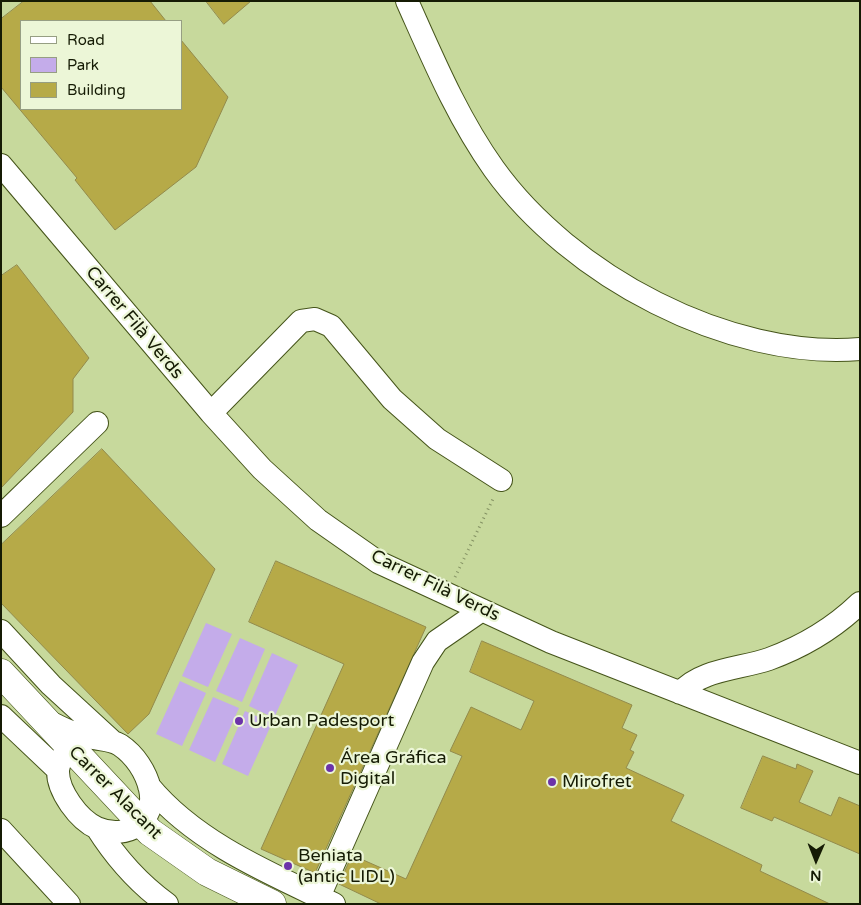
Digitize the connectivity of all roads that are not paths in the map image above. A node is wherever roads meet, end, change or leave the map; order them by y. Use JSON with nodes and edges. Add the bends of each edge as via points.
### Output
{"nodes":[{"id":1,"x":407,"y":1,"type":"edge"},
{"id":2,"x":1,"y":165,"type":"edge"},
{"id":3,"x":860,"y":348,"type":"edge"},
{"id":4,"x":210,"y":413,"type":"junction"},
{"id":5,"x":97,"y":423,"type":"dead end"},
{"id":6,"x":501,"y":480,"type":"road end"},
{"id":7,"x":1,"y":516,"type":"edge"},
{"id":8,"x":860,"y":603,"type":"edge"},
{"id":9,"x":482,"y":610,"type":"junction"},
{"id":10,"x":1,"y":631,"type":"edge"},
{"id":11,"x":1,"y":674,"type":"edge"},
{"id":12,"x":680,"y":693,"type":"junction"},
{"id":13,"x":1,"y":716,"type":"edge"},
{"id":14,"x":112,"y":742,"type":"junction"},
{"id":15,"x":72,"y":751,"type":"junction"},
{"id":16,"x":860,"y":763,"type":"edge"},
{"id":17,"x":150,"y":791,"type":"junction"},
{"id":18,"x":97,"y":828,"type":"junction"},
{"id":19,"x":132,"y":828,"type":"junction"},
{"id":20,"x":1,"y":830,"type":"edge"},
{"id":21,"x":172,"y":849,"type":"junction"},
{"id":22,"x":326,"y":900,"type":"edge"},
{"id":23,"x":70,"y":904,"type":"edge"},
{"id":24,"x":167,"y":904,"type":"edge"},
{"id":25,"x":272,"y":904,"type":"edge"}],
"edges":[{"from":1,"to":3,"type":"street","via":[[459,114],[494,170],[543,223],[598,269],[667,308],[727,332],[801,347]]},
{"from":2,"to":4,"type":"street","name":"Carrer Filà Verds"},
{"from":4,"to":6,"type":"street","via":[[300,321],[315,319],[331,326],[392,398],[437,439]]},
{"from":4,"to":9,"type":"street","name":"Carrer Filà Verds","via":[[262,469],[318,520],[378,562]]},
{"from":5,"to":7,"type":"street"},
{"from":8,"to":12,"type":"street","via":[[832,627],[797,647],[769,659],[696,679]]},
{"from":9,"to":12,"type":"street","name":"Carrer Filà Verds"},
{"from":9,"to":22,"type":"street","via":[[437,641],[423,662]]},
{"from":10,"to":14,"type":"street","name":"Carrer Alacant","via":[[51,685]]},
{"from":11,"to":15,"type":"main road","name":"Carrer Alacant"},
{"from":12,"to":16,"type":"street","name":"Carrer Filà Verds"},
{"from":13,"to":15,"type":"street","name":"Carrer Alacant"},
{"from":14,"to":15,"type":"street"},
{"from":14,"to":17,"type":"street","via":[[133,756]]},
{"from":15,"to":18,"type":"street","via":[[61,785],[67,798]]},
{"from":15,"to":19,"type":"main road","name":"Carrer Alacant"},
{"from":17,"to":19,"type":"street","via":[[150,809]]},
{"from":17,"to":21,"type":"street","via":[[166,826]]},
{"from":17,"to":22,"type":"street","name":"Carrer Alacant","via":[[167,807],[242,858]]},
{"from":18,"to":19,"type":"street","via":[[110,832]]},
{"from":18,"to":24,"type":"street","via":[[146,889]]},
{"from":19,"to":21,"type":"main road","name":"Carrer Alacant"},
{"from":20,"to":23,"type":"street"},
{"from":21,"to":25,"type":"main road","name":"Carrer Alacant","via":[[215,876]]}]}
